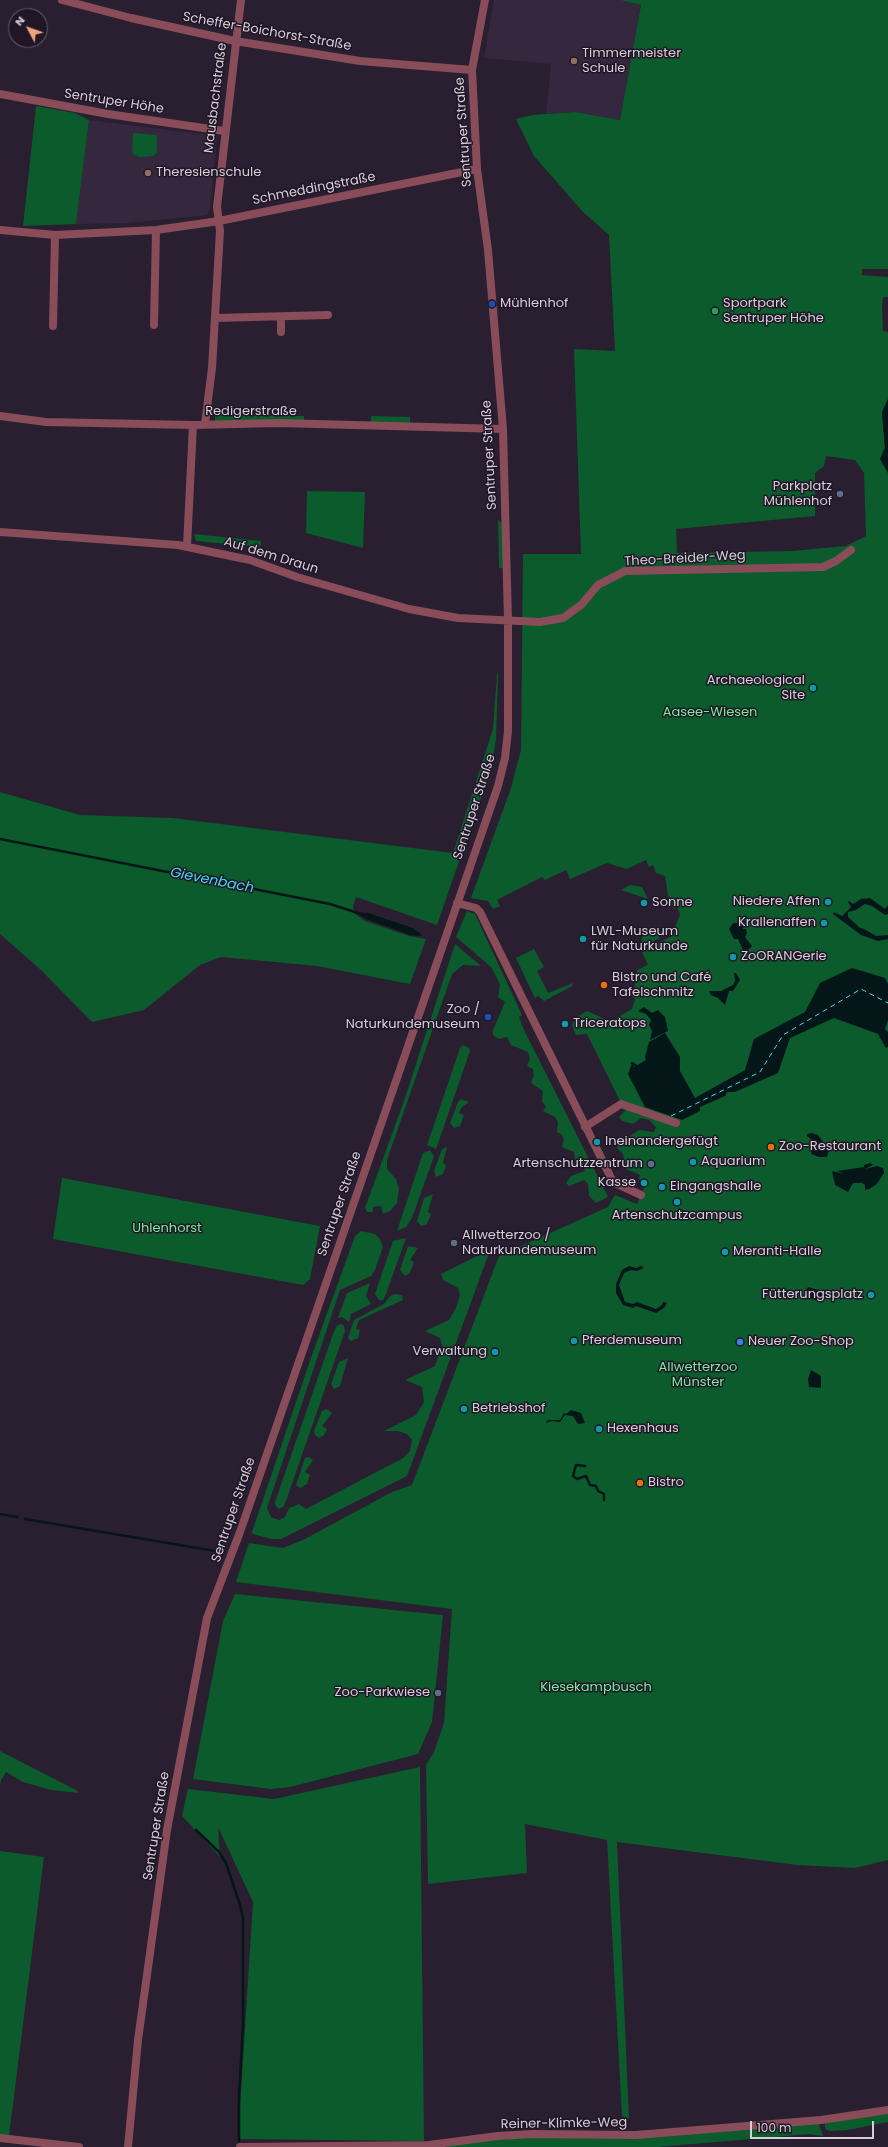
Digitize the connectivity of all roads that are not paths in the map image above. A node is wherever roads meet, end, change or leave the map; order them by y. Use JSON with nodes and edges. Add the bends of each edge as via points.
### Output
{"nodes":[{"id":1,"x":62,"y":0,"type":"edge"},
{"id":2,"x":241,"y":0,"type":"edge"},
{"id":3,"x":485,"y":0,"type":"edge"},
{"id":4,"x":235,"y":41,"type":"junction"},
{"id":5,"x":472,"y":70,"type":"junction"},
{"id":6,"x":0,"y":94,"type":"edge"},
{"id":7,"x":224,"y":131,"type":"junction"},
{"id":8,"x":477,"y":169,"type":"junction"},
{"id":9,"x":219,"y":221,"type":"junction"},
{"id":10,"x":0,"y":230,"type":"edge"},
{"id":11,"x":156,"y":230,"type":"junction"},
{"id":12,"x":55,"y":235,"type":"junction"},
{"id":13,"x":328,"y":315,"type":"dead end"},
{"id":14,"x":281,"y":317,"type":"junction"},
{"id":15,"x":215,"y":318,"type":"junction"},
{"id":16,"x":154,"y":325,"type":"dead end"},
{"id":17,"x":53,"y":326,"type":"dead end"},
{"id":18,"x":281,"y":332,"type":"dead end"},
{"id":19,"x":0,"y":416,"type":"edge"},
{"id":20,"x":205,"y":424,"type":"junction"},
{"id":21,"x":193,"y":425,"type":"junction"},
{"id":22,"x":503,"y":429,"type":"junction"},
{"id":23,"x":0,"y":532,"type":"edge"},
{"id":24,"x":187,"y":546,"type":"junction"},
{"id":25,"x":851,"y":550,"type":"dead end"},
{"id":26,"x":508,"y":620,"type":"junction"},
{"id":27,"x":457,"y":903,"type":"junction"},
{"id":28,"x":676,"y":1123,"type":"dead end"},
{"id":29,"x":585,"y":1127,"type":"junction"},
{"id":30,"x":641,"y":1195,"type":"dead end"},
{"id":31,"x":888,"y":2110,"type":"edge"},
{"id":32,"x":0,"y":2138,"type":"edge"},
{"id":33,"x":79,"y":2147,"type":"edge"},
{"id":34,"x":128,"y":2147,"type":"edge"},
{"id":35,"x":240,"y":2147,"type":"edge"}],
"edges":[{"from":1,"to":4,"type":"street","name":"Scheffer-Boichorst-Straße"},
{"from":2,"to":4,"type":"street","name":"Mausbachstraße"},
{"from":3,"to":5,"type":"street","name":"Sentruper Straße"},
{"from":4,"to":5,"type":"street","name":"Scheffer-Boichorst-Straße","via":[[360,61]]},
{"from":4,"to":7,"type":"street","name":"Mausbachstraße"},
{"from":5,"to":8,"type":"street","name":"Sentruper Straße"},
{"from":6,"to":7,"type":"street","name":"Sentruper Höhe","via":[[108,114]]},
{"from":7,"to":9,"type":"street","name":"Mausbachstraße","via":[[216,207]]},
{"from":8,"to":9,"type":"street","name":"Schmeddingstraße"},
{"from":8,"to":22,"type":"street","name":"Sentruper Straße","via":[[488,250]]},
{"from":9,"to":11,"type":"street","name":"Schmeddingstraße"},
{"from":9,"to":15,"type":"street","name":"Mausbachstraße"},
{"from":10,"to":12,"type":"street","name":"Schmeddingstraße"},
{"from":11,"to":12,"type":"street","name":"Schmeddingstraße"},
{"from":11,"to":16,"type":"street"},
{"from":12,"to":17,"type":"street"},
{"from":13,"to":14,"type":"street"},
{"from":14,"to":15,"type":"street"},
{"from":14,"to":18,"type":"street"},
{"from":15,"to":20,"type":"street","name":"Mausbachstraße"},
{"from":19,"to":21,"type":"street","name":"Redigerstraße","via":[[46,422]]},
{"from":20,"to":21,"type":"street","name":"Redigerstraße"},
{"from":20,"to":22,"type":"street","name":"Redigerstraße"},
{"from":21,"to":24,"type":"street"},
{"from":22,"to":26,"type":"street","name":"Sentruper Straße"},
{"from":23,"to":24,"type":"street","name":"Auf dem Draun"},
{"from":24,"to":26,"type":"street","name":"Auf dem Draun","via":[[250,560],[409,609],[458,618]]},
{"from":25,"to":26,"type":"street","name":"Theo-Breider-Weg","via":[[823,567],[625,571],[598,585],[581,605],[563,618],[540,622]]},
{"from":26,"to":27,"type":"street","name":"Sentruper Straße","via":[[508,731],[505,758],[498,786]]},
{"from":27,"to":29,"type":"street","via":[[476,908],[480,912]]},
{"from":27,"to":34,"type":"street","name":"Sentruper Straße","via":[[240,1532],[207,1618],[167,1830],[138,2040]]},
{"from":28,"to":29,"type":"street","via":[[621,1104]]},
{"from":29,"to":30,"type":"street","via":[[613,1182]]},
{"from":31,"to":35,"type":"street","name":"Reiner-Klimke-Weg","via":[[821,2120],[636,2135],[532,2134],[428,2145]]},
{"from":32,"to":33,"type":"street"}]}
